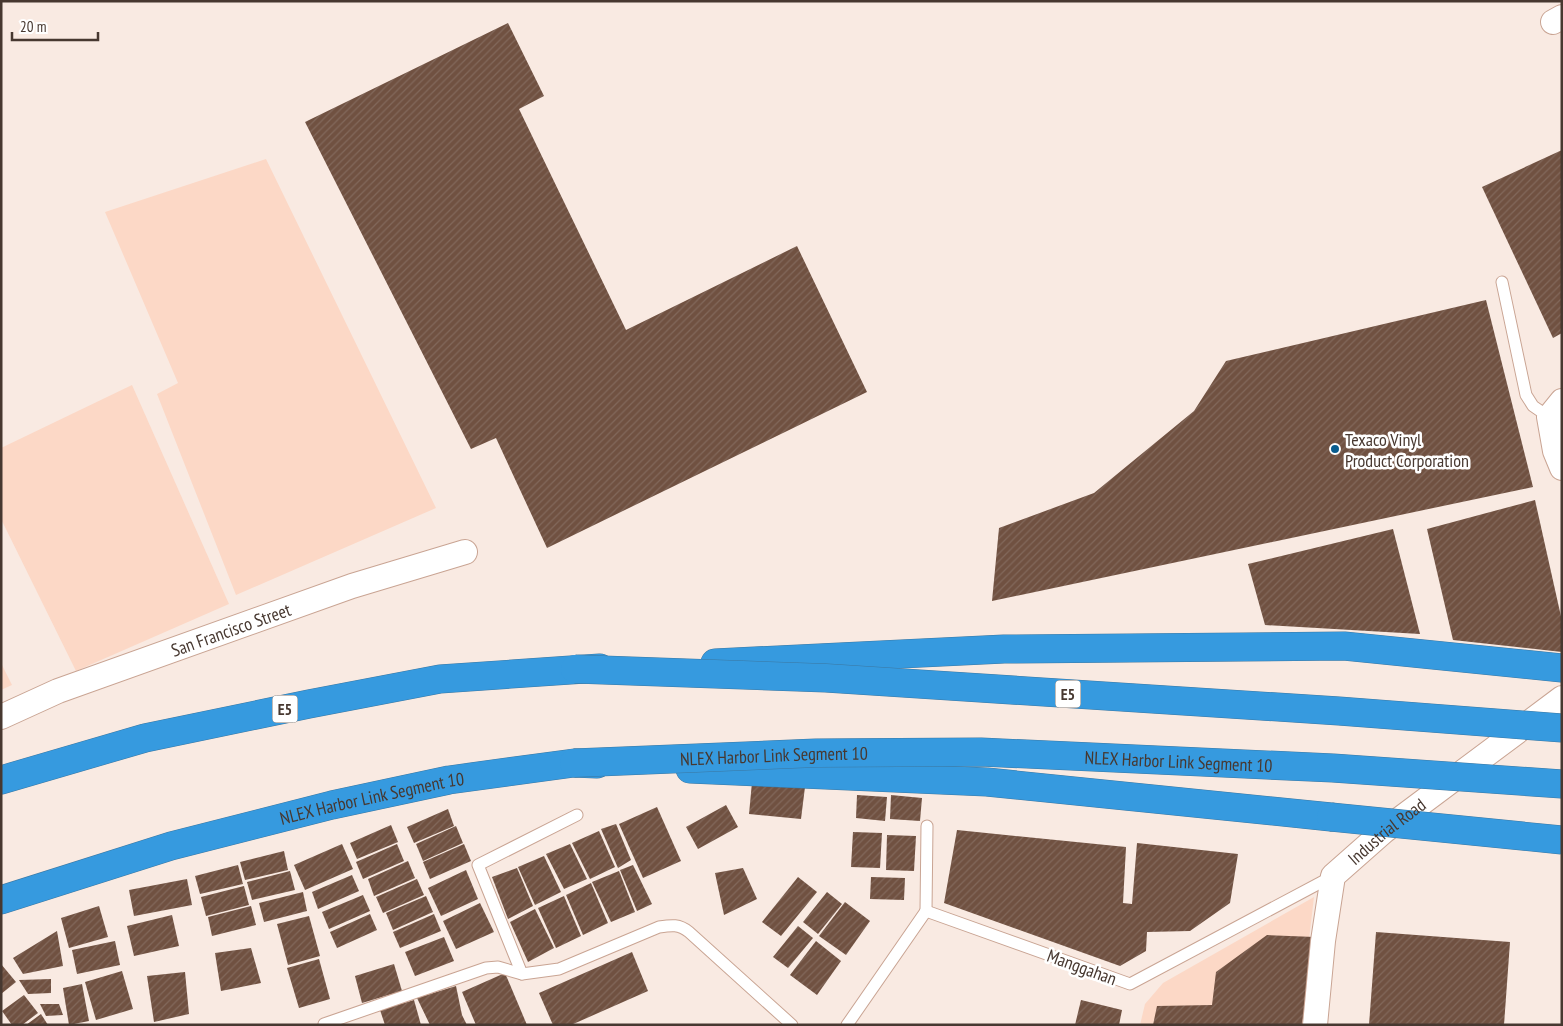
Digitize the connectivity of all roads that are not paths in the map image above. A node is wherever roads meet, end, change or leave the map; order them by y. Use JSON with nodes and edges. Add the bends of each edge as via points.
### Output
{"nodes":[{"id":1,"x":1502,"y":282,"type":"dead end"},
{"id":2,"x":1555,"y":409,"type":"edge"},
{"id":3,"x":1562,"y":468,"type":"edge"},
{"id":4,"x":465,"y":552,"type":"dead end"},
{"id":5,"x":575,"y":668,"type":"junction"},
{"id":6,"x":1562,"y":668,"type":"edge"},
{"id":7,"x":1562,"y":698,"type":"edge"},
{"id":8,"x":1,"y":717,"type":"edge"},
{"id":9,"x":1562,"y":728,"type":"edge"},
{"id":10,"x":574,"y":763,"type":"junction"},
{"id":11,"x":1,"y":780,"type":"edge"},
{"id":12,"x":1562,"y":784,"type":"edge"},
{"id":13,"x":577,"y":815,"type":"dead end"},
{"id":14,"x":927,"y":826,"type":"dead end"},
{"id":15,"x":1562,"y":840,"type":"edge"},
{"id":16,"x":1333,"y":876,"type":"junction"},
{"id":17,"x":1,"y":900,"type":"edge"},
{"id":18,"x":926,"y":911,"type":"junction"},
{"id":19,"x":522,"y":974,"type":"junction"},
{"id":20,"x":324,"y":1024,"type":"edge"},
{"id":21,"x":792,"y":1025,"type":"edge"},
{"id":22,"x":848,"y":1025,"type":"edge"},
{"id":23,"x":1315,"y":1025,"type":"edge"}],
"edges":[{"from":1,"to":2,"type":"lane","via":[[1526,395],[1533,406]]},
{"from":2,"to":3,"type":"street","via":[[1555,451]]},
{"from":4,"to":8,"type":"street","name":"San Francisco Street","via":[[352,586],[58,691]]},
{"from":5,"to":6,"type":"highway","bridge":true,"via":[[1004,649],[1334,646]]},
{"from":5,"to":9,"type":"highway","number":"E5","bridge":true,"via":[[826,678]]},
{"from":5,"to":11,"type":"highway","number":"E5","via":[[440,679],[310,704],[146,738]]},
{"from":7,"to":16,"type":"street","name":"Industrial Road","via":[[1384,831]]},
{"from":10,"to":12,"type":"highway","name":"NLEX Harbor Link Segment 10","bridge":true,"via":[[816,753],[982,752],[1333,768]]},
{"from":10,"to":15,"type":"highway","bridge":true,"via":[[988,782]]},
{"from":10,"to":17,"type":"highway","name":"NLEX Harbor Link Segment 10","via":[[449,780],[332,805],[171,846]]},
{"from":13,"to":19,"type":"lane","via":[[478,865]]},
{"from":14,"to":18,"type":"lane"},
{"from":16,"to":18,"type":"lane","name":"Manggahan","via":[[1130,984]]},
{"from":16,"to":23,"type":"street","name":"Industrial Road"},
{"from":18,"to":22,"type":"lane"},
{"from":19,"to":20,"type":"lane","via":[[498,967],[486,968]]},
{"from":19,"to":21,"type":"lane","via":[[559,969],[659,927],[676,925],[689,932]]}]}
